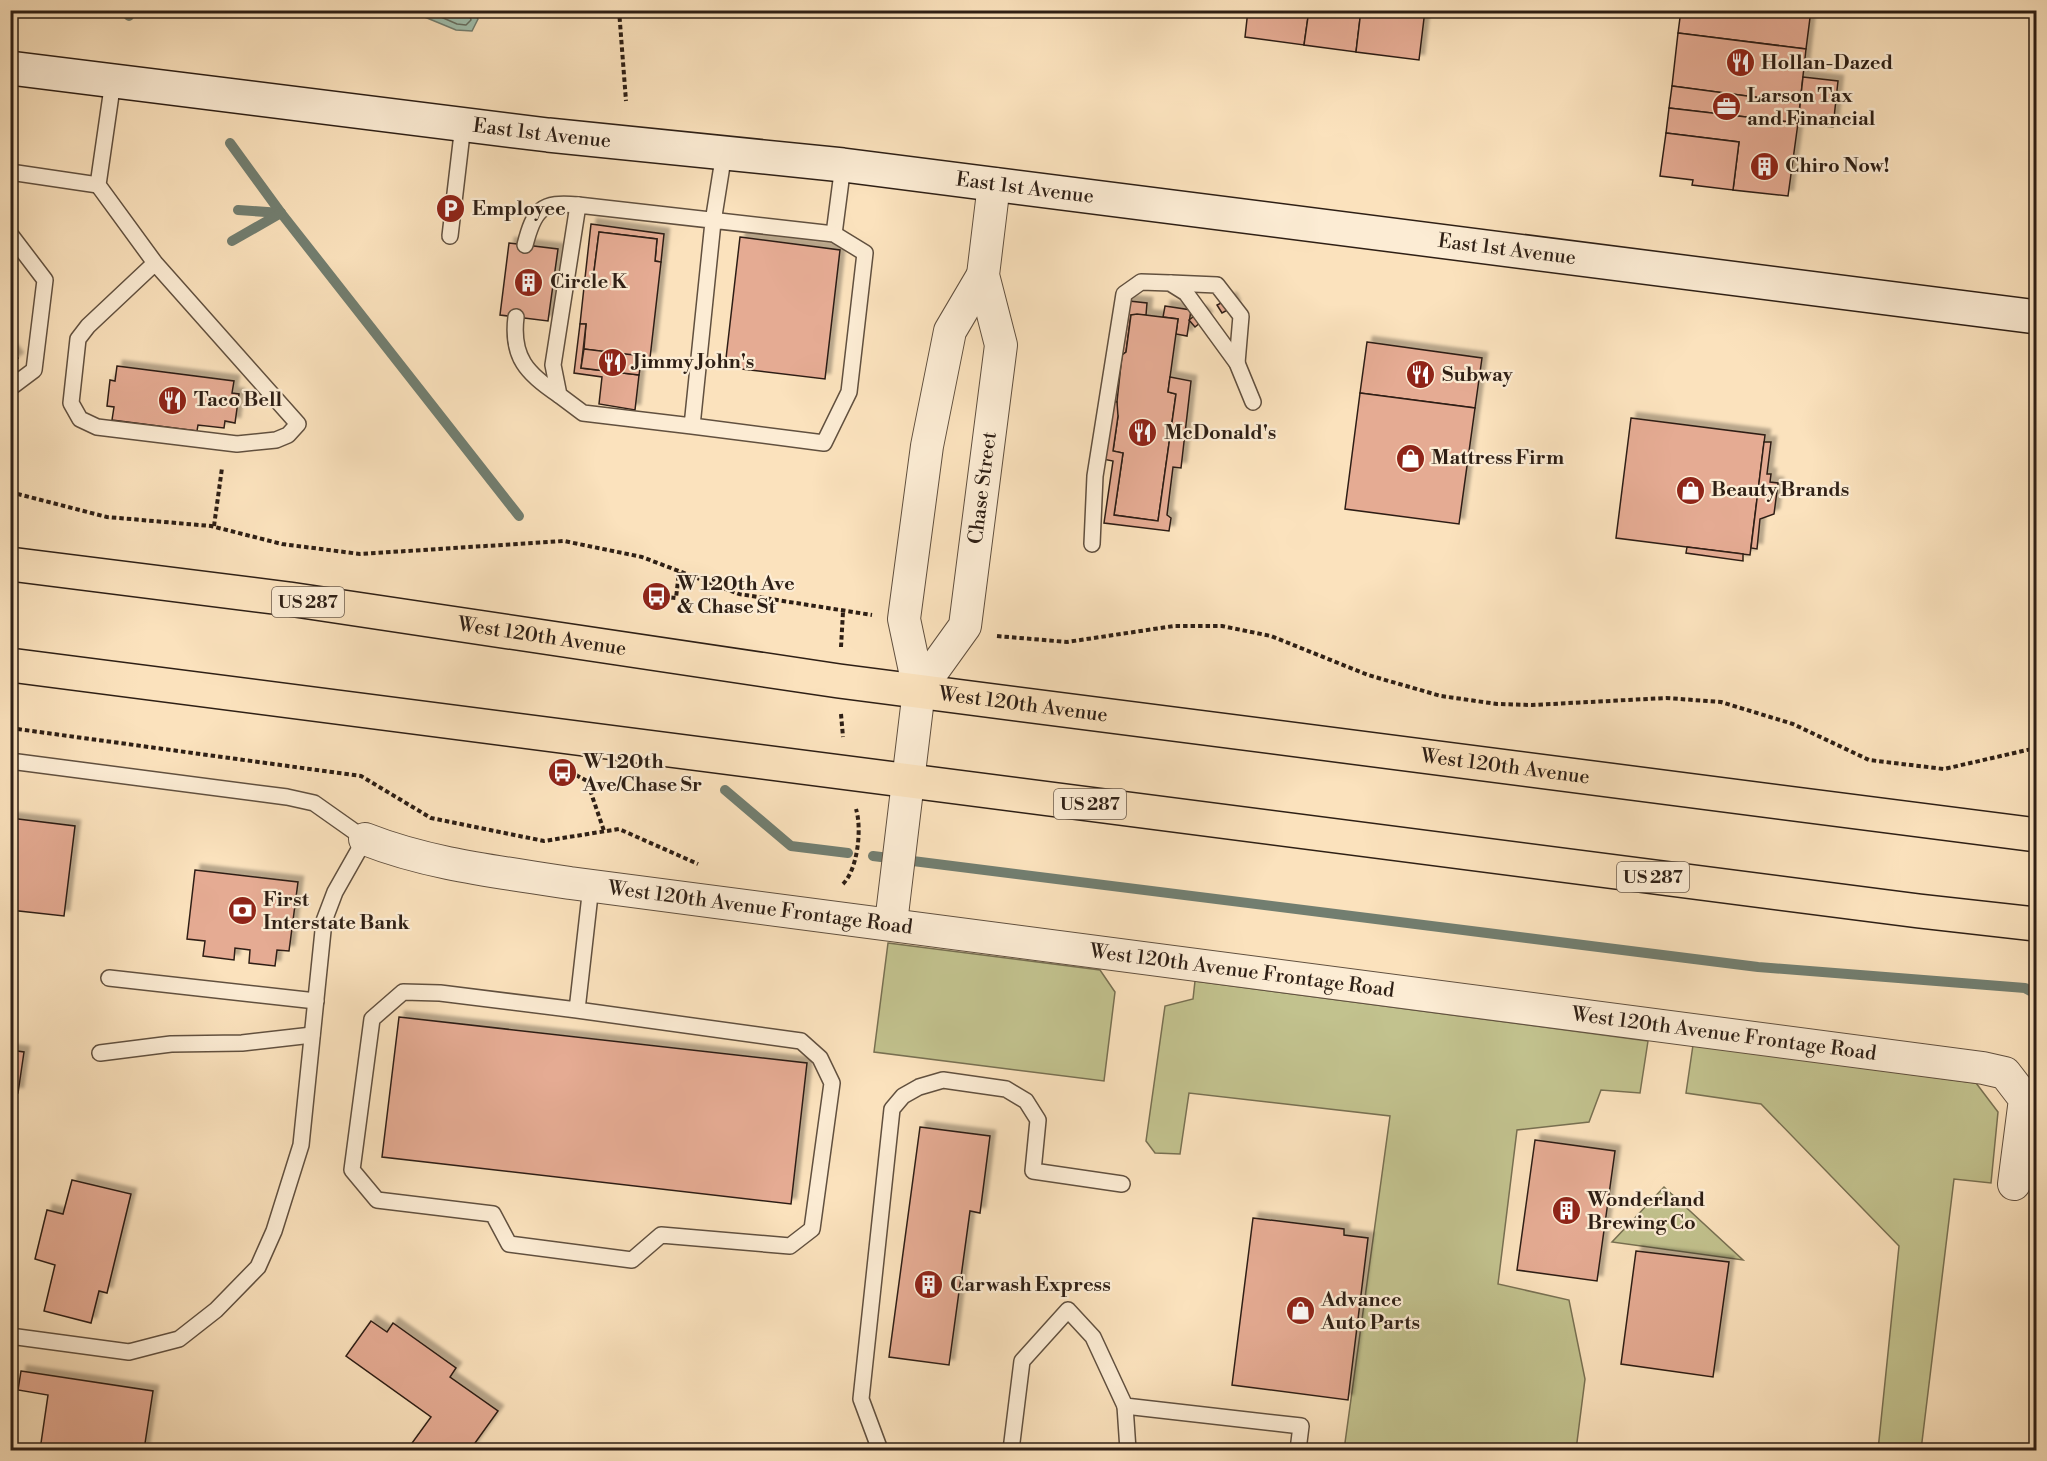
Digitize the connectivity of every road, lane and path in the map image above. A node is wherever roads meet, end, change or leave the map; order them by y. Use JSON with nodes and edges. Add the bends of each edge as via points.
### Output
{"nodes":[{"id":1,"x":620,"y":10,"type":"edge"},
{"id":2,"x":10,"y":68,"type":"edge"},
{"id":3,"x":112,"y":81,"type":"junction"},
{"id":4,"x":626,"y":101,"type":"dead end"},
{"id":5,"x":463,"y":125,"type":"junction"},
{"id":6,"x":724,"y":153,"type":"junction"},
{"id":7,"x":843,"y":165,"type":"junction"},
{"id":8,"x":10,"y":172,"type":"edge"},
{"id":9,"x":994,"y":184,"type":"junction"},
{"id":10,"x":98,"y":185,"type":"junction"},
{"id":11,"x":578,"y":205,"type":"junction"},
{"id":12,"x":714,"y":222,"type":"junction"},
{"id":13,"x":10,"y":234,"type":"edge"},
{"id":14,"x":834,"y":234,"type":"junction"},
{"id":15,"x":450,"y":236,"type":"dead end"},
{"id":16,"x":525,"y":245,"type":"dead end"},
{"id":17,"x":155,"y":263,"type":"junction"},
{"id":18,"x":983,"y":275,"type":"junction"},
{"id":19,"x":1170,"y":283,"type":"junction"},
{"id":20,"x":516,"y":317,"type":"dead end"},
{"id":21,"x":2037,"y":317,"type":"edge"},
{"id":22,"x":1237,"y":363,"type":"junction"},
{"id":23,"x":10,"y":388,"type":"edge"},
{"id":24,"x":559,"y":395,"type":"junction"},
{"id":25,"x":1253,"y":402,"type":"dead end"},
{"id":26,"x":692,"y":426,"type":"junction"},
{"id":27,"x":223,"y":463,"type":"dead end"},
{"id":28,"x":10,"y":492,"type":"edge"},
{"id":29,"x":214,"y":526,"type":"junction"},
{"id":30,"x":1092,"y":544,"type":"dead end"},
{"id":31,"x":10,"y":565,"type":"edge"},
{"id":32,"x":679,"y":571,"type":"junction"},
{"id":33,"x":656,"y":596,"type":"dead end"},
{"id":34,"x":843,"y":612,"type":"junction"},
{"id":35,"x":904,"y":619,"type":"junction"},
{"id":36,"x":961,"y":632,"type":"junction"},
{"id":37,"x":10,"y":665,"type":"edge"},
{"id":38,"x":839,"y":681,"type":"junction"},
{"id":39,"x":919,"y":690,"type":"junction"},
{"id":40,"x":10,"y":728,"type":"edge"},
{"id":41,"x":2037,"y":748,"type":"edge"},
{"id":42,"x":10,"y":761,"type":"edge"},
{"id":43,"x":845,"y":773,"type":"junction"},
{"id":44,"x":570,"y":774,"type":"dead end"},
{"id":45,"x":909,"y":780,"type":"junction"},
{"id":46,"x":604,"y":831,"type":"junction"},
{"id":47,"x":2037,"y":836,"type":"edge"},
{"id":48,"x":365,"y":838,"type":"junction"},
{"id":49,"x":699,"y":865,"type":"dead end"},
{"id":50,"x":835,"y":885,"type":"dead end"},
{"id":51,"x":591,"y":886,"type":"junction"},
{"id":52,"x":891,"y":923,"type":"junction"},
{"id":53,"x":2037,"y":924,"type":"edge"},
{"id":54,"x":109,"y":978,"type":"dead end"},
{"id":55,"x":316,"y":1001,"type":"junction"},
{"id":56,"x":577,"y":1010,"type":"junction"},
{"id":57,"x":312,"y":1035,"type":"junction"},
{"id":58,"x":100,"y":1053,"type":"dead end"},
{"id":59,"x":1122,"y":1184,"type":"dead end"},
{"id":60,"x":2014,"y":1184,"type":"dead end"},
{"id":61,"x":10,"y":1336,"type":"edge"},
{"id":62,"x":1125,"y":1406,"type":"junction"},
{"id":63,"x":880,"y":1450,"type":"edge"},
{"id":64,"x":1011,"y":1450,"type":"edge"},
{"id":65,"x":1128,"y":1450,"type":"edge"},
{"id":66,"x":1298,"y":1450,"type":"edge"}],
"edges":[{"from":1,"to":4,"type":"path"},
{"from":2,"to":3,"type":"street","name":"East 1st Avenue"},
{"from":3,"to":5,"type":"street","name":"East 1st Avenue"},
{"from":3,"to":10,"type":"lane"},
{"from":5,"to":6,"type":"street","name":"East 1st Avenue"},
{"from":5,"to":15,"type":"lane"},
{"from":6,"to":7,"type":"street","name":"East 1st Avenue"},
{"from":6,"to":12,"type":"lane"},
{"from":7,"to":9,"type":"street","name":"East 1st Avenue"},
{"from":7,"to":14,"type":"lane"},
{"from":8,"to":10,"type":"lane"},
{"from":9,"to":18,"type":"street","name":"Chase Street"},
{"from":9,"to":21,"type":"street","name":"East 1st Avenue"},
{"from":10,"to":17,"type":"lane"},
{"from":11,"to":12,"type":"lane"},
{"from":11,"to":16,"type":"lane","via":[[555,202],[541,208],[531,223]]},
{"from":11,"to":24,"type":"lane","via":[[553,365]]},
{"from":12,"to":14,"type":"lane"},
{"from":12,"to":26,"type":"lane"},
{"from":13,"to":23,"type":"lane","via":[[45,280],[34,370]]},
{"from":14,"to":26,"type":"lane","via":[[865,253],[849,392],[824,443]]},
{"from":17,"to":17,"type":"lane","via":[[298,424],[288,435],[237,444],[98,427],[80,419],[70,393],[78,339]]},
{"from":18,"to":35,"type":"street","name":"Chase Street","via":[[950,331],[927,446]]},
{"from":18,"to":36,"type":"street","name":"Chase Street","via":[[1001,345],[965,626]]},
{"from":19,"to":22,"type":"lane","via":[[1186,293]]},
{"from":19,"to":22,"type":"lane","via":[[1217,285],[1241,316]]},
{"from":19,"to":30,"type":"lane","via":[[1141,282],[1124,294],[1095,476]]},
{"from":20,"to":24,"type":"lane","via":[[513,339],[523,362],[537,380]]},
{"from":22,"to":25,"type":"lane"},
{"from":24,"to":26,"type":"lane","via":[[583,413]]},
{"from":27,"to":29,"type":"path"},
{"from":28,"to":29,"type":"path","via":[[107,517]]},
{"from":29,"to":32,"type":"path","via":[[282,544],[360,554],[564,541],[642,557]]},
{"from":31,"to":38,"type":"main road","name":"West 120th Avenue","number":"US 287","via":[[301,601]]},
{"from":32,"to":33,"type":"path","via":[[676,598]]},
{"from":32,"to":34,"type":"path","via":[[739,594]]},
{"from":34,"to":35,"type":"path"},
{"from":34,"to":38,"type":"path"},
{"from":35,"to":39,"type":"street","name":"Chase Street"},
{"from":36,"to":39,"type":"street","name":"Chase Street"},
{"from":36,"to":41,"type":"path","via":[[1067,642],[1174,626],[1222,626],[1271,636],[1368,675],[1441,696],[1509,704],[1666,698],[1721,702],[1793,724],[1869,760],[1944,769]]},
{"from":37,"to":43,"type":"main road","number":"US 287"},
{"from":38,"to":39,"type":"main road","name":"West 120th Avenue","number":"US 287"},
{"from":38,"to":43,"type":"path"},
{"from":39,"to":45,"type":"street","name":"Chase Street"},
{"from":39,"to":47,"type":"main road","name":"West 120th Avenue","number":"US 287"},
{"from":40,"to":46,"type":"path","via":[[361,776],[431,818],[544,840]]},
{"from":42,"to":48,"type":"lane","via":[[287,797],[314,803]]},
{"from":43,"to":45,"type":"main road","number":"US 287"},
{"from":43,"to":50,"type":"path","via":[[860,821],[853,863],[845,883]]},
{"from":44,"to":46,"type":"path","via":[[587,781]]},
{"from":45,"to":52,"type":"street","name":"Chase Street"},
{"from":45,"to":53,"type":"main road","number":"US 287"},
{"from":46,"to":49,"type":"path","via":[[619,829]]},
{"from":48,"to":51,"type":"street","name":"West 120th Avenue Frontage Road","via":[[443,863]]},
{"from":48,"to":55,"type":"lane","via":[[334,892],[324,921]]},
{"from":51,"to":52,"type":"street","name":"West 120th Avenue Frontage Road"},
{"from":51,"to":56,"type":"lane"},
{"from":52,"to":60,"type":"street","name":"West 120th Avenue Frontage Road","via":[[2005,1073],[2025,1098]]},
{"from":54,"to":55,"type":"lane"},
{"from":55,"to":57,"type":"lane"},
{"from":56,"to":56,"type":"lane","via":[[801,1041],[820,1058],[832,1083],[812,1229],[790,1246],[661,1235],[632,1260],[509,1245],[493,1214],[376,1200],[352,1170],[372,1019],[403,993],[440,993]]},
{"from":57,"to":58,"type":"lane"},
{"from":57,"to":61,"type":"lane","via":[[301,1144],[274,1232],[258,1267],[216,1310],[179,1339],[129,1352]]},
{"from":59,"to":63,"type":"lane","via":[[1033,1171],[1038,1120],[1026,1101],[1006,1089],[943,1080],[903,1096],[891,1109],[861,1399]]},
{"from":62,"to":64,"type":"lane","via":[[1093,1337],[1068,1310],[1022,1361]]},
{"from":62,"to":65,"type":"lane"},
{"from":62,"to":66,"type":"lane","via":[[1301,1426]]}]}
